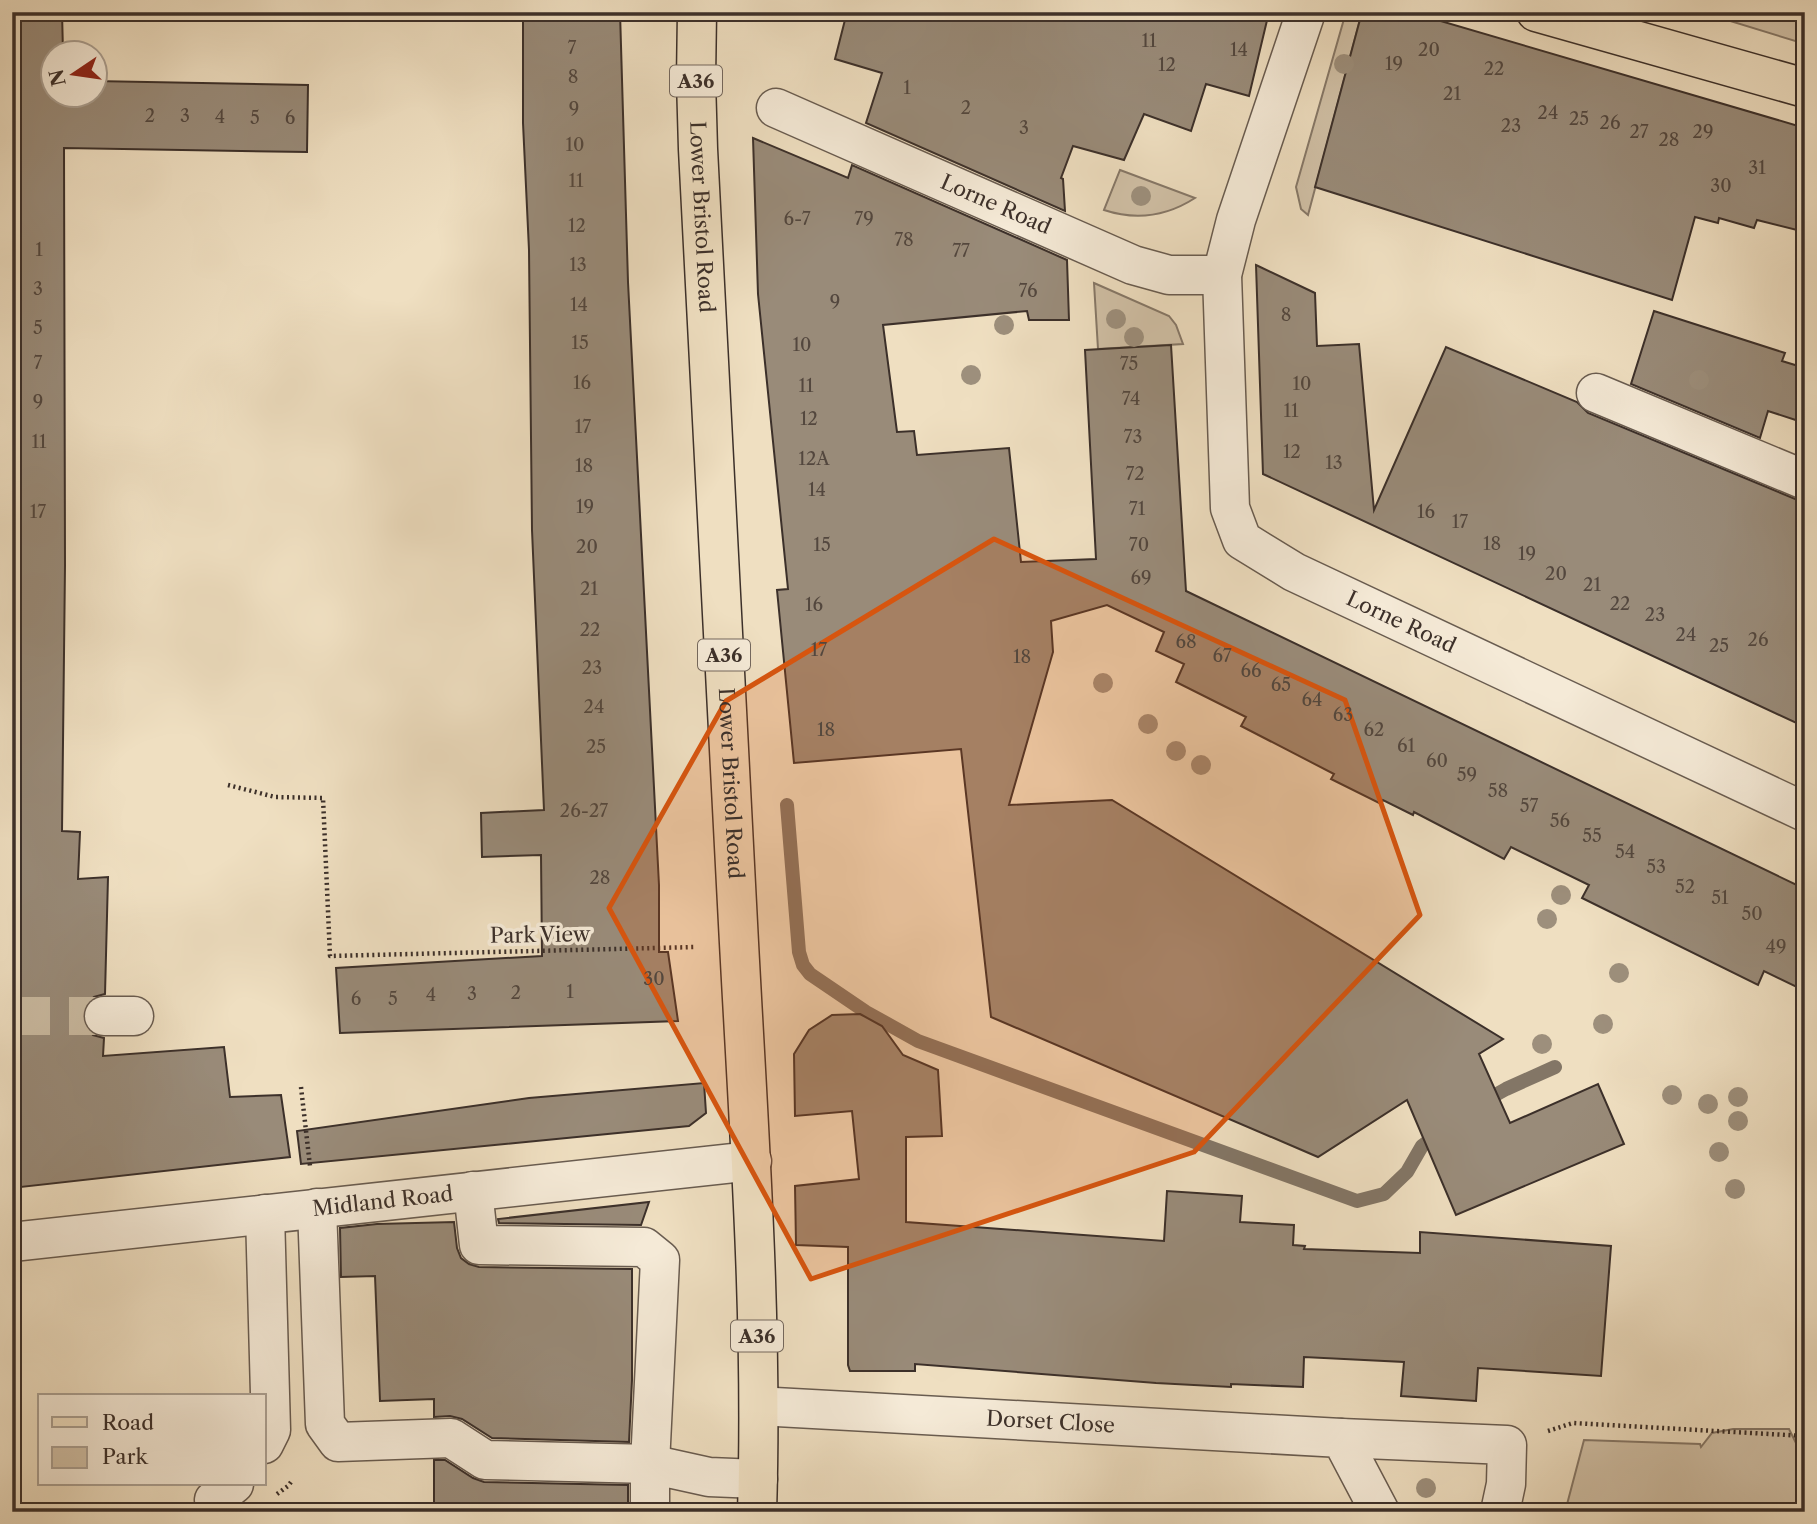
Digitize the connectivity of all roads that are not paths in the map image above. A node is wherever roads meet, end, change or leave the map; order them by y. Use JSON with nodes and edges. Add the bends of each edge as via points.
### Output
{"nodes":[{"id":1,"x":697,"y":12,"type":"edge"},
{"id":2,"x":1306,"y":12,"type":"edge"},
{"id":3,"x":1536,"y":12,"type":"edge"},
{"id":4,"x":1805,"y":88,"type":"edge"},
{"id":5,"x":776,"y":108,"type":"dead end"},
{"id":6,"x":1222,"y":275,"type":"junction"},
{"id":7,"x":1596,"y":393,"type":"dead end"},
{"id":8,"x":1805,"y":480,"type":"edge"},
{"id":9,"x":1805,"y":813,"type":"edge"},
{"id":10,"x":752,"y":1161,"type":"junction"},
{"id":11,"x":473,"y":1191,"type":"junction"},
{"id":12,"x":317,"y":1208,"type":"junction"},
{"id":13,"x":265,"y":1214,"type":"junction"},
{"id":14,"x":12,"y":1242,"type":"edge"},
{"id":15,"x":760,"y":1406,"type":"junction"},
{"id":16,"x":1341,"y":1438,"type":"junction"},
{"id":17,"x":266,"y":1440,"type":"edge"},
{"id":18,"x":650,"y":1464,"type":"junction"},
{"id":19,"x":757,"y":1496,"type":"edge"},
{"id":20,"x":650,"y":1512,"type":"edge"},
{"id":21,"x":1380,"y":1512,"type":"edge"},
{"id":22,"x":1500,"y":1512,"type":"edge"}],
"edges":[{"from":1,"to":10,"type":"main road","name":"Lower Bristol Road","number":"A36","via":[[698,149]]},
{"from":2,"to":6,"type":"street","name":"Lorne Road"},
{"from":3,"to":4,"type":"main road"},
{"from":5,"to":6,"type":"street","name":"Lorne Road","via":[[1133,265],[1169,275]]},
{"from":6,"to":9,"type":"street","name":"Lorne Road","via":[[1230,508],[1242,540],[1294,572]]},
{"from":7,"to":8,"type":"street"},
{"from":10,"to":11,"type":"street","name":"Midland Road"},
{"from":10,"to":15,"type":"main road","name":"Lower Bristol Road","number":"A36"},
{"from":11,"to":12,"type":"street","name":"Midland Road"},
{"from":11,"to":18,"type":"street","via":[[479,1245],[645,1247],[660,1260]]},
{"from":12,"to":13,"type":"street","name":"Midland Road"},
{"from":12,"to":18,"type":"street","via":[[324,1424],[338,1441],[451,1438],[485,1460]]},
{"from":13,"to":14,"type":"street","name":"Midland Road"},
{"from":13,"to":17,"type":"street","via":[[271,1430]]},
{"from":15,"to":16,"type":"street","name":"Dorset Close"},
{"from":15,"to":19,"type":"main road","name":"Lower Bristol Road","number":"A36"},
{"from":16,"to":21,"type":"street"},
{"from":16,"to":22,"type":"street","name":"Dorset Close","via":[[1507,1445]]},
{"from":18,"to":19,"type":"street"},
{"from":18,"to":20,"type":"street"}]}
